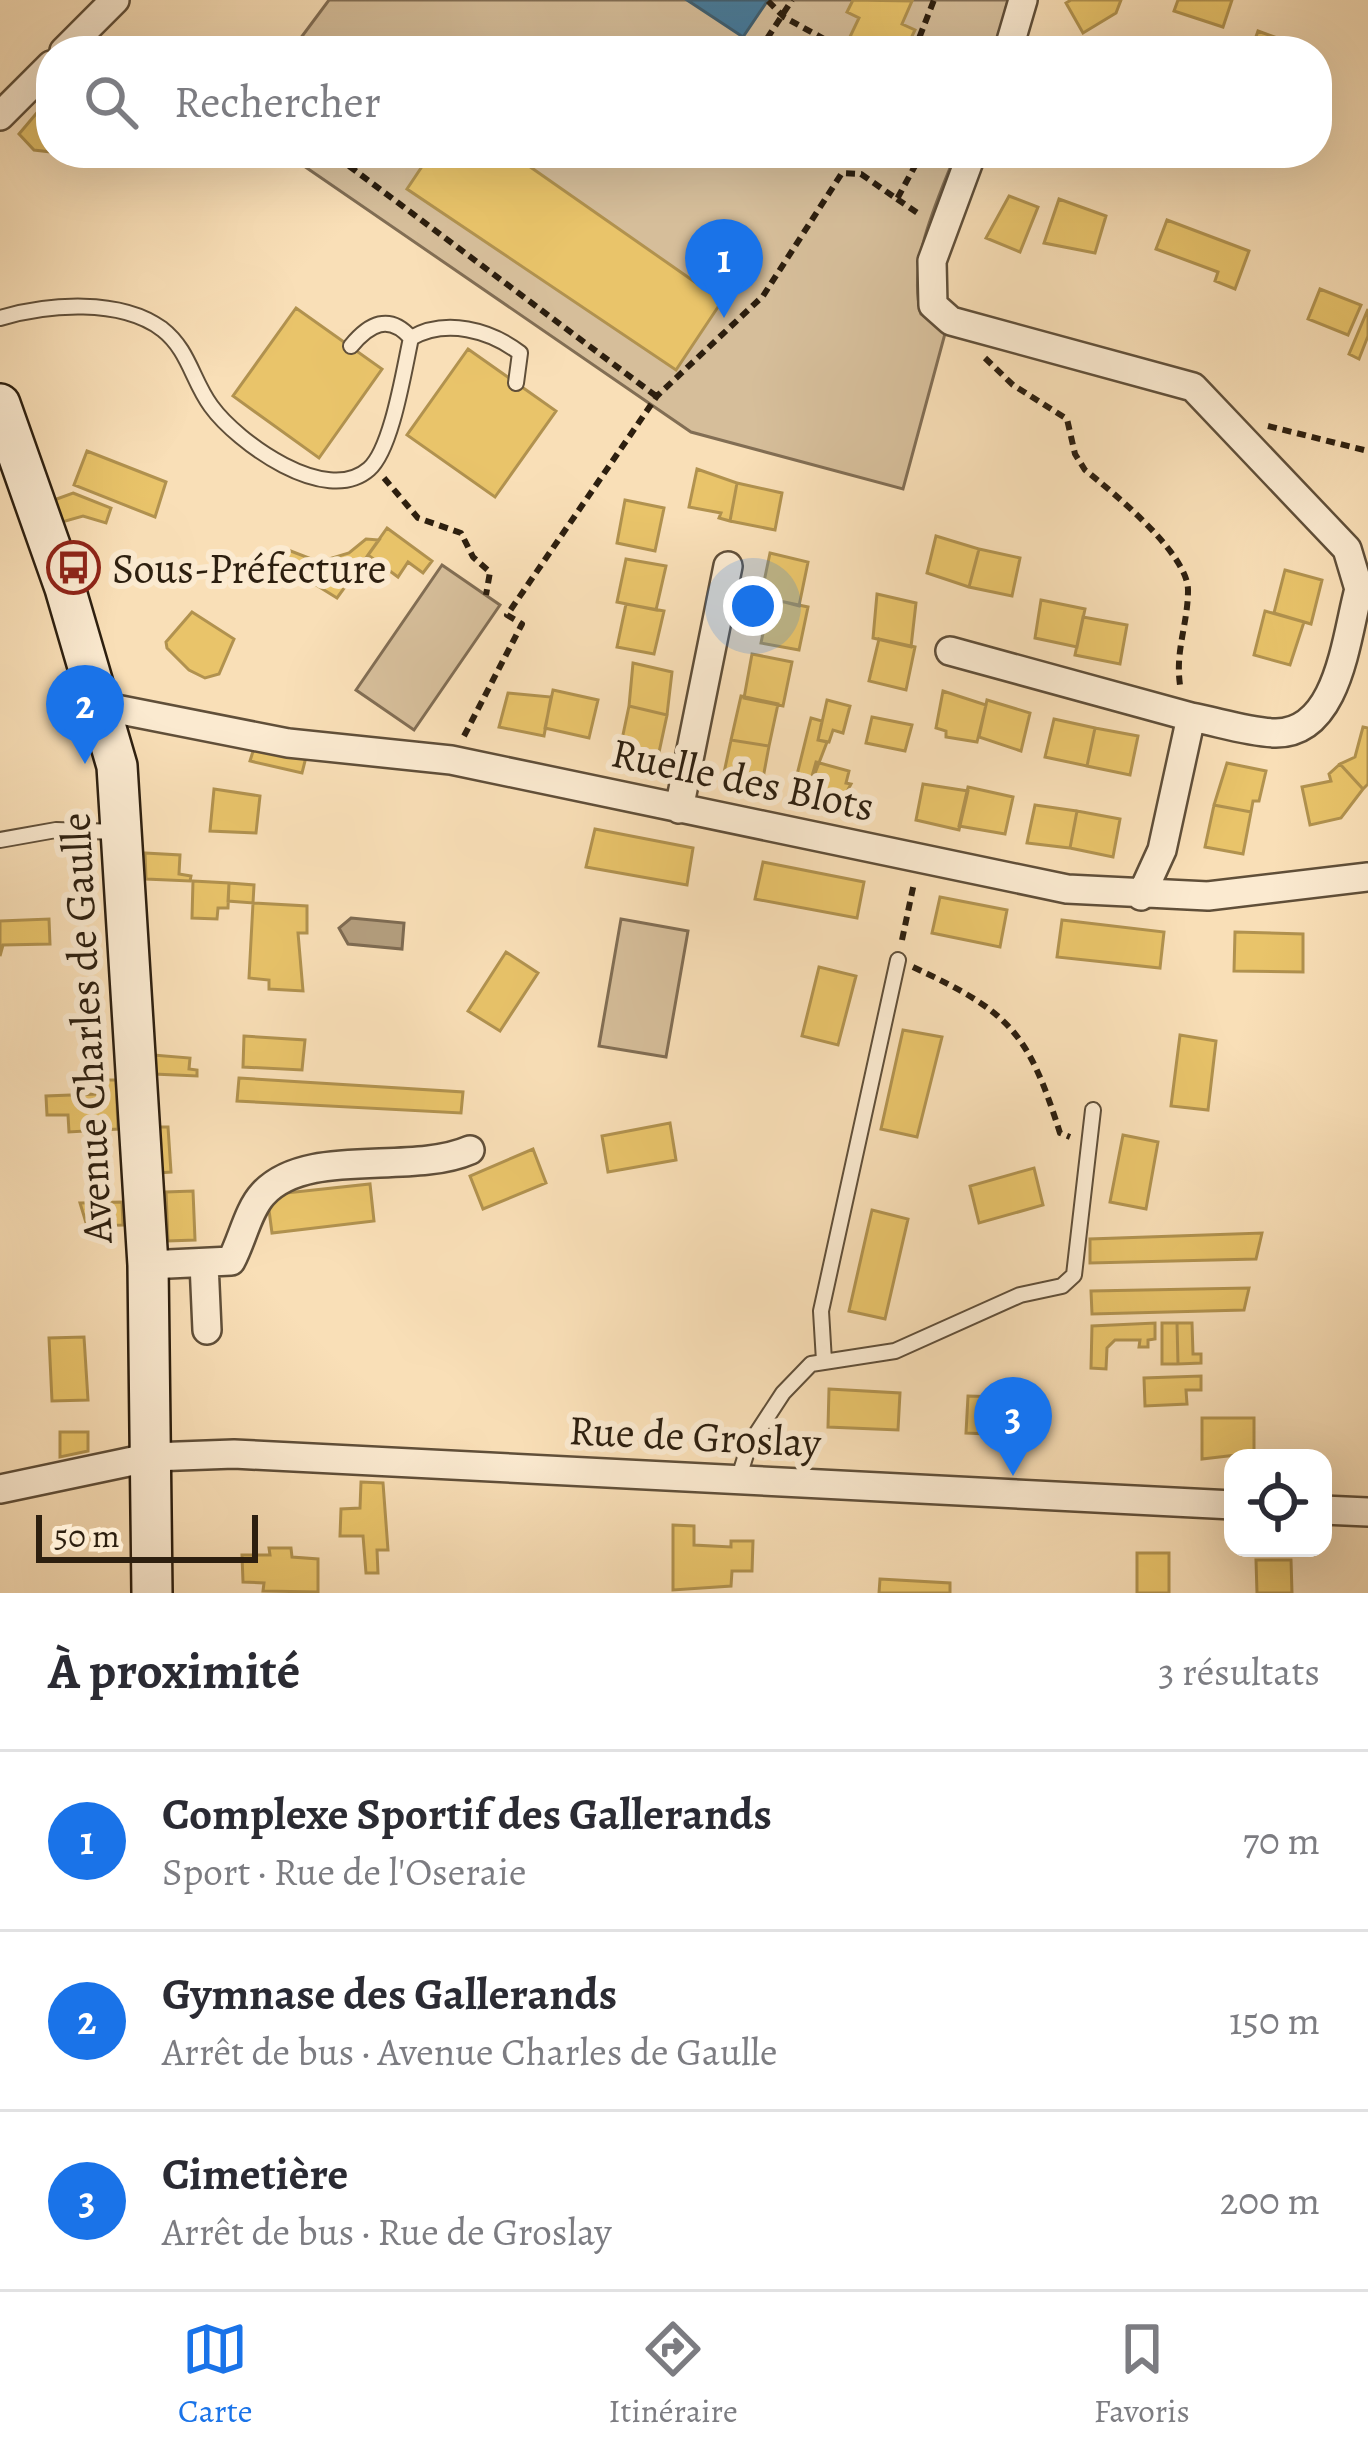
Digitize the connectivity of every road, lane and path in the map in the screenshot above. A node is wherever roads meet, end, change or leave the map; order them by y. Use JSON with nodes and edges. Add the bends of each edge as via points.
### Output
{"nodes":[{"id":1,"x":115,"y":0,"type":"edge"},
{"id":2,"x":792,"y":0,"type":"edge"},
{"id":3,"x":934,"y":0,"type":"edge"},
{"id":4,"x":1023,"y":0,"type":"edge"},
{"id":5,"x":768,"y":1,"type":"edge"},
{"id":6,"x":784,"y":16,"type":"junction"},
{"id":7,"x":79,"y":36,"type":"edge"},
{"id":8,"x":770,"y":36,"type":"edge"},
{"id":9,"x":819,"y":36,"type":"edge"},
{"id":10,"x":920,"y":36,"type":"edge"},
{"id":11,"x":1012,"y":36,"type":"edge"},
{"id":12,"x":36,"y":79,"type":"edge"},
{"id":13,"x":0,"y":116,"type":"edge"},
{"id":14,"x":352,"y":168,"type":"edge"},
{"id":15,"x":914,"y":168,"type":"edge"},
{"id":16,"x":966,"y":168,"type":"edge"},
{"id":17,"x":0,"y":318,"type":"edge"},
{"id":18,"x":968,"y":326,"type":"junction"},
{"id":19,"x":411,"y":338,"type":"junction"},
{"id":20,"x":350,"y":346,"type":"dead end"},
{"id":21,"x":516,"y":382,"type":"dead end"},
{"id":22,"x":657,"y":396,"type":"junction"},
{"id":23,"x":0,"y":404,"type":"edge"},
{"id":24,"x":1217,"y":413,"type":"junction"},
{"id":25,"x":1368,"y":451,"type":"edge"},
{"id":26,"x":372,"y":468,"type":"junction"},
{"id":27,"x":728,"y":566,"type":"dead end"},
{"id":28,"x":486,"y":595,"type":"dead end"},
{"id":29,"x":950,"y":650,"type":"dead end"},
{"id":30,"x":104,"y":712,"type":"junction"},
{"id":31,"x":1191,"y":717,"type":"junction"},
{"id":32,"x":452,"y":760,"type":"junction"},
{"id":33,"x":679,"y":809,"type":"junction"},
{"id":34,"x":123,"y":832,"type":"junction"},
{"id":35,"x":0,"y":840,"type":"edge"},
{"id":36,"x":919,"y":859,"type":"junction"},
{"id":37,"x":1368,"y":878,"type":"edge"},
{"id":38,"x":1141,"y":896,"type":"junction"},
{"id":39,"x":898,"y":960,"type":"junction"},
{"id":40,"x":1094,"y":1110,"type":"dead end"},
{"id":41,"x":1090,"y":1145,"type":"junction"},
{"id":42,"x":470,"y":1150,"type":"dead end"},
{"id":43,"x":204,"y":1263,"type":"junction"},
{"id":44,"x":148,"y":1264,"type":"junction"},
{"id":45,"x":207,"y":1330,"type":"dead end"},
{"id":46,"x":824,"y":1361,"type":"junction"},
{"id":47,"x":152,"y":1457,"type":"junction"},
{"id":48,"x":738,"y":1480,"type":"junction"},
{"id":49,"x":0,"y":1490,"type":"edge"},
{"id":50,"x":1224,"y":1505,"type":"edge"},
{"id":51,"x":1332,"y":1510,"type":"edge"},
{"id":52,"x":1368,"y":1512,"type":"edge"},
{"id":53,"x":152,"y":1593,"type":"edge"}],
"edges":[{"from":1,"to":7,"type":"street"},
{"from":2,"to":6,"type":"path"},
{"from":3,"to":10,"type":"path"},
{"from":4,"to":11,"type":"street"},
{"from":5,"to":6,"type":"path"},
{"from":6,"to":8,"type":"path"},
{"from":6,"to":9,"type":"path"},
{"from":12,"to":13,"type":"street"},
{"from":14,"to":22,"type":"path"},
{"from":15,"to":22,"type":"path","via":[[897,199],[861,174],[842,173],[782,272]]},
{"from":16,"to":18,"type":"street","via":[[929,285],[933,305]]},
{"from":17,"to":26,"type":"lane","via":[[61,309],[139,316],[185,351],[211,407],[280,466],[320,479],[354,478]]},
{"from":18,"to":24,"type":"street","via":[[1193,388]]},
{"from":18,"to":31,"type":"path","via":[[996,372],[1067,419],[1085,470],[1176,554],[1189,585],[1176,655]]},
{"from":19,"to":20,"type":"lane","via":[[386,323],[367,327]]},
{"from":19,"to":21,"type":"lane","via":[[427,328],[496,335],[520,353]]},
{"from":19,"to":26,"type":"lane"},
{"from":22,"to":32,"type":"path","via":[[507,615],[522,624]]},
{"from":23,"to":30,"type":"main road","name":"Avenue Charles de Gaulle"},
{"from":24,"to":25,"type":"path"},
{"from":24,"to":31,"type":"street","via":[[1347,549],[1359,589],[1324,710],[1301,729],[1275,733]]},
{"from":26,"to":28,"type":"path","via":[[418,518],[461,533],[490,572]]},
{"from":27,"to":33,"type":"street"},
{"from":29,"to":31,"type":"street"},
{"from":30,"to":32,"type":"street","name":"Ruelle des Blots"},
{"from":30,"to":34,"type":"main road","name":"Avenue Charles de Gaulle"},
{"from":31,"to":38,"type":"street","via":[[1162,850]]},
{"from":32,"to":33,"type":"street","name":"Ruelle des Blots"},
{"from":33,"to":36,"type":"street","name":"Ruelle des Blots"},
{"from":34,"to":35,"type":"lane","via":[[56,830]]},
{"from":34,"to":44,"type":"main road","name":"Avenue Charles de Gaulle"},
{"from":36,"to":38,"type":"street","name":"Ruelle des Blots"},
{"from":36,"to":39,"type":"path"},
{"from":37,"to":38,"type":"street","name":"Ruelle des Blots"},
{"from":39,"to":41,"type":"path","via":[[1014,1026],[1040,1071],[1060,1133]]},
{"from":39,"to":46,"type":"lane","via":[[821,1311]]},
{"from":40,"to":41,"type":"lane"},
{"from":41,"to":46,"type":"lane","via":[[1077,1264],[1062,1286],[1020,1295],[895,1351]]},
{"from":42,"to":43,"type":"street","via":[[446,1160],[298,1171],[259,1198],[231,1261]]},
{"from":43,"to":44,"type":"street"},
{"from":43,"to":45,"type":"street"},
{"from":44,"to":47,"type":"main road","name":"Avenue Charles de Gaulle"},
{"from":46,"to":48,"type":"lane","via":[[783,1393],[748,1444]]},
{"from":47,"to":48,"type":"street","name":"Rue de Groslay","via":[[234,1454]]},
{"from":47,"to":49,"type":"street","name":"Rue de Groslay"},
{"from":47,"to":53,"type":"main road","name":"Avenue Charles de Gaulle"},
{"from":48,"to":50,"type":"street","name":"Rue de Groslay"},
{"from":51,"to":52,"type":"street"}]}
